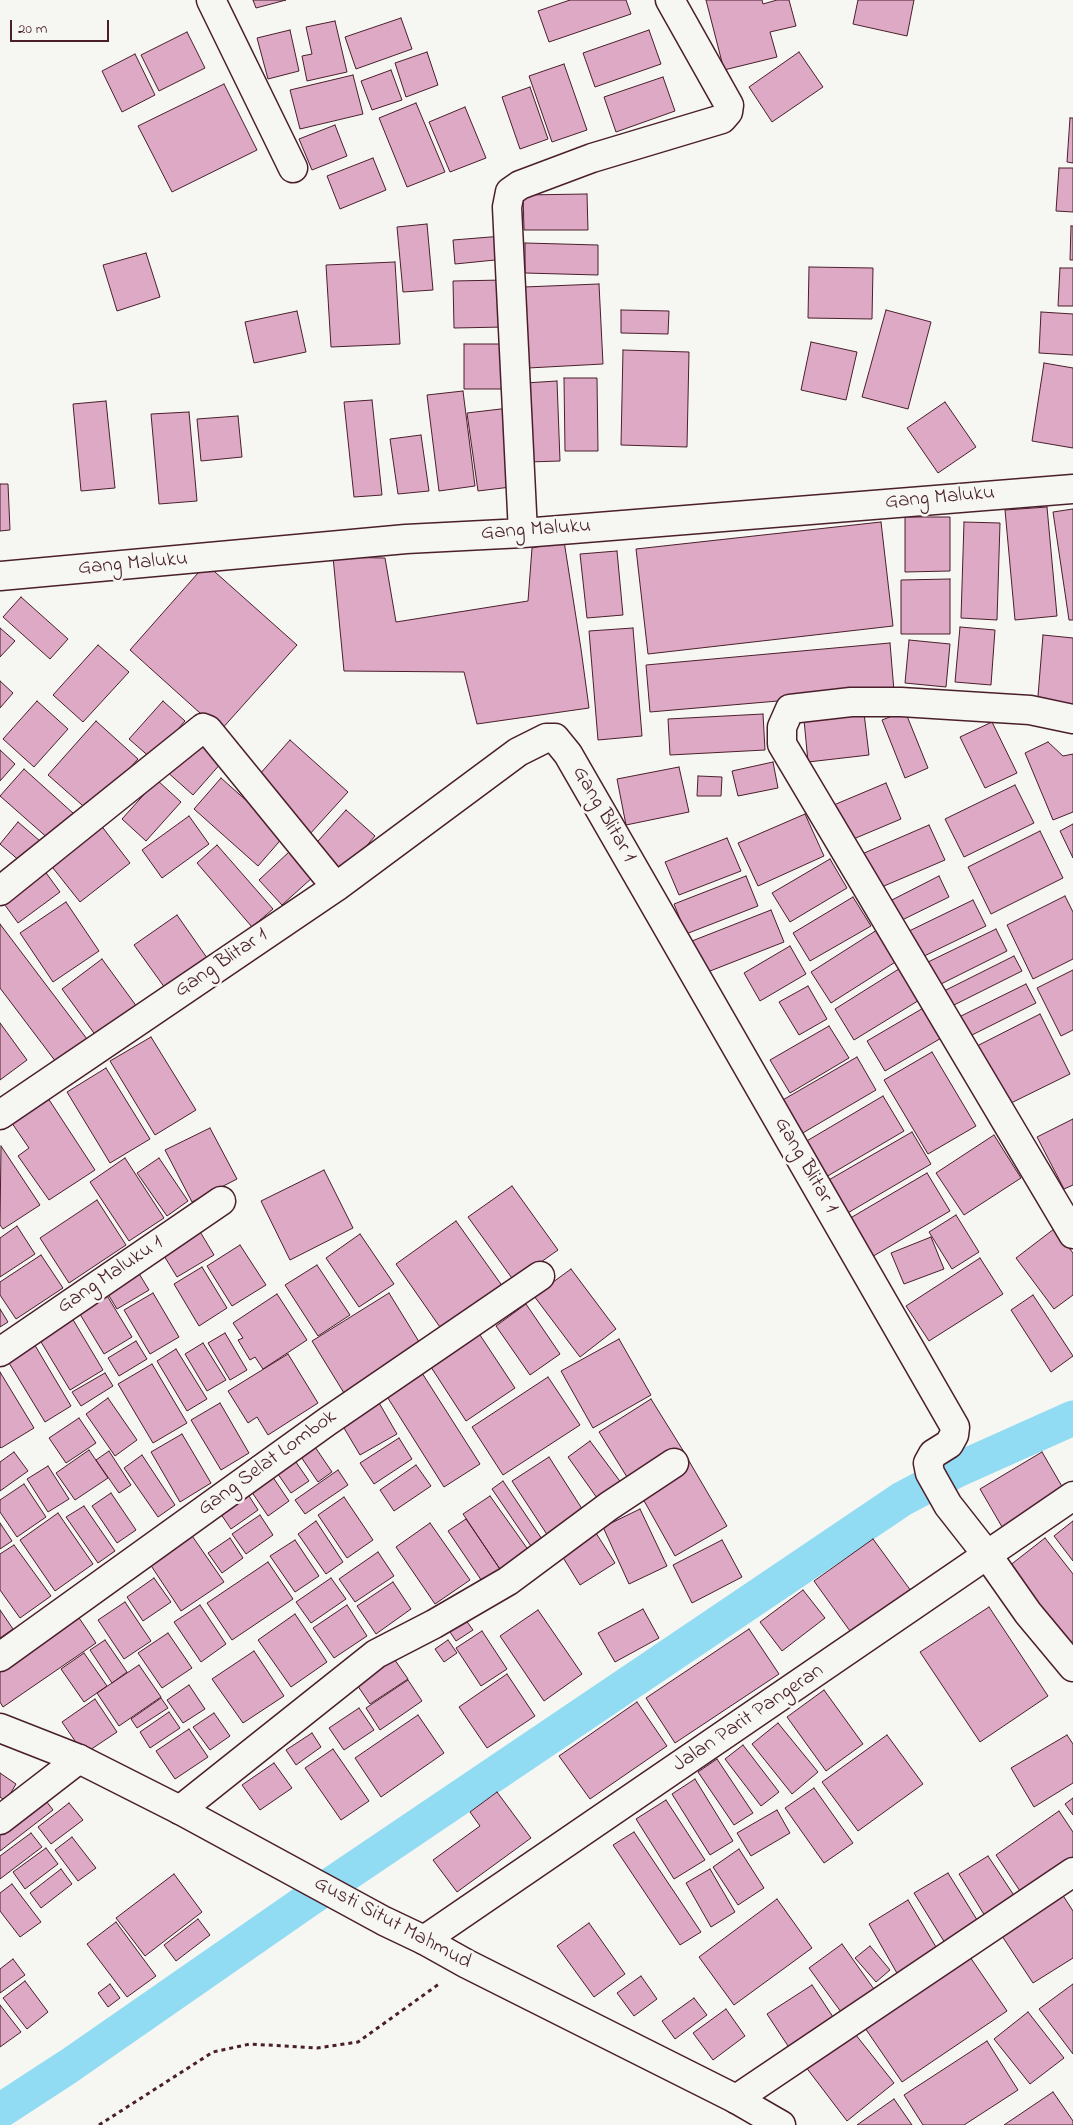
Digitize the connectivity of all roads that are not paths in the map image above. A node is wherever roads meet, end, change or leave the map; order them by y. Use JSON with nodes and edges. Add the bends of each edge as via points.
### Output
{"nodes":[{"id":1,"x":211,"y":0,"type":"edge"},
{"id":2,"x":670,"y":0,"type":"edge"},
{"id":3,"x":293,"y":168,"type":"dead end"},
{"id":4,"x":1073,"y":489,"type":"edge"},
{"id":5,"x":523,"y":533,"type":"junction"},
{"id":6,"x":0,"y":576,"type":"edge"},
{"id":7,"x":1073,"y":719,"type":"edge"},
{"id":8,"x":5,"y":877,"type":"edge"},
{"id":9,"x":336,"y":887,"type":"junction"},
{"id":10,"x":4,"y":1103,"type":"edge"},
{"id":11,"x":221,"y":1201,"type":"dead end"},
{"id":12,"x":1073,"y":1234,"type":"edge"},
{"id":13,"x":540,"y":1276,"type":"dead end"},
{"id":14,"x":0,"y":1352,"type":"edge"},
{"id":15,"x":674,"y":1463,"type":"dead end"},
{"id":16,"x":1073,"y":1496,"type":"edge"},
{"id":17,"x":988,"y":1556,"type":"junction"},
{"id":18,"x":0,"y":1657,"type":"edge"},
{"id":19,"x":1073,"y":1667,"type":"edge"},
{"id":20,"x":0,"y":1728,"type":"edge"},
{"id":21,"x":80,"y":1759,"type":"junction"},
{"id":22,"x":180,"y":1810,"type":"junction"},
{"id":23,"x":0,"y":1820,"type":"edge"},
{"id":24,"x":1073,"y":1872,"type":"edge"},
{"id":25,"x":424,"y":1940,"type":"junction"},
{"id":26,"x":736,"y":2099,"type":"junction"},
{"id":27,"x":781,"y":2125,"type":"edge"}],
"edges":[{"from":1,"to":3,"type":"main road"},
{"from":2,"to":5,"type":"main road","via":[[729,105],[728,112],[722,119],[592,158],[520,185],[510,192],[507,207]]},
{"from":4,"to":5,"type":"main road","name":"Gang Maluku"},
{"from":5,"to":6,"type":"main road","name":"Gang Maluku","via":[[406,539]]},
{"from":7,"to":12,"type":"main road","via":[[1030,710],[851,702],[790,709],[782,727],[782,744]]},
{"from":8,"to":9,"type":"main road","via":[[203,728],[208,730]]},
{"from":9,"to":10,"type":"main road","name":"Gang Blitar 1"},
{"from":9,"to":17,"type":"main road","name":"Gang Blitar 1","via":[[518,752],[546,738],[555,738],[562,745],[955,1427],[949,1444],[933,1454],[928,1464],[930,1473],[948,1506]]},
{"from":11,"to":14,"type":"main road","name":"Gang Maluku 1"},
{"from":13,"to":18,"type":"main road","name":"Gang Selat Lombok","via":[[328,1421]]},
{"from":15,"to":22,"type":"main road","via":[[601,1511],[508,1581],[376,1654]]},
{"from":16,"to":17,"type":"main road","name":"Jalan Parit Pangeran"},
{"from":17,"to":19,"type":"main road","via":[[1028,1613]]},
{"from":17,"to":25,"type":"main road","name":"Jalan Parit Pangeran"},
{"from":20,"to":21,"type":"main road","name":"Gusti Situt Mahmud"},
{"from":21,"to":22,"type":"main road","name":"Gusti Situt Mahmud"},
{"from":21,"to":23,"type":"main road"},
{"from":22,"to":25,"type":"main road","name":"Gusti Situt Mahmud"},
{"from":24,"to":26,"type":"main road"},
{"from":25,"to":26,"type":"main road","name":"Gusti Situt Mahmud"},
{"from":26,"to":27,"type":"main road","name":"Gusti Situt Mahmud"}]}
